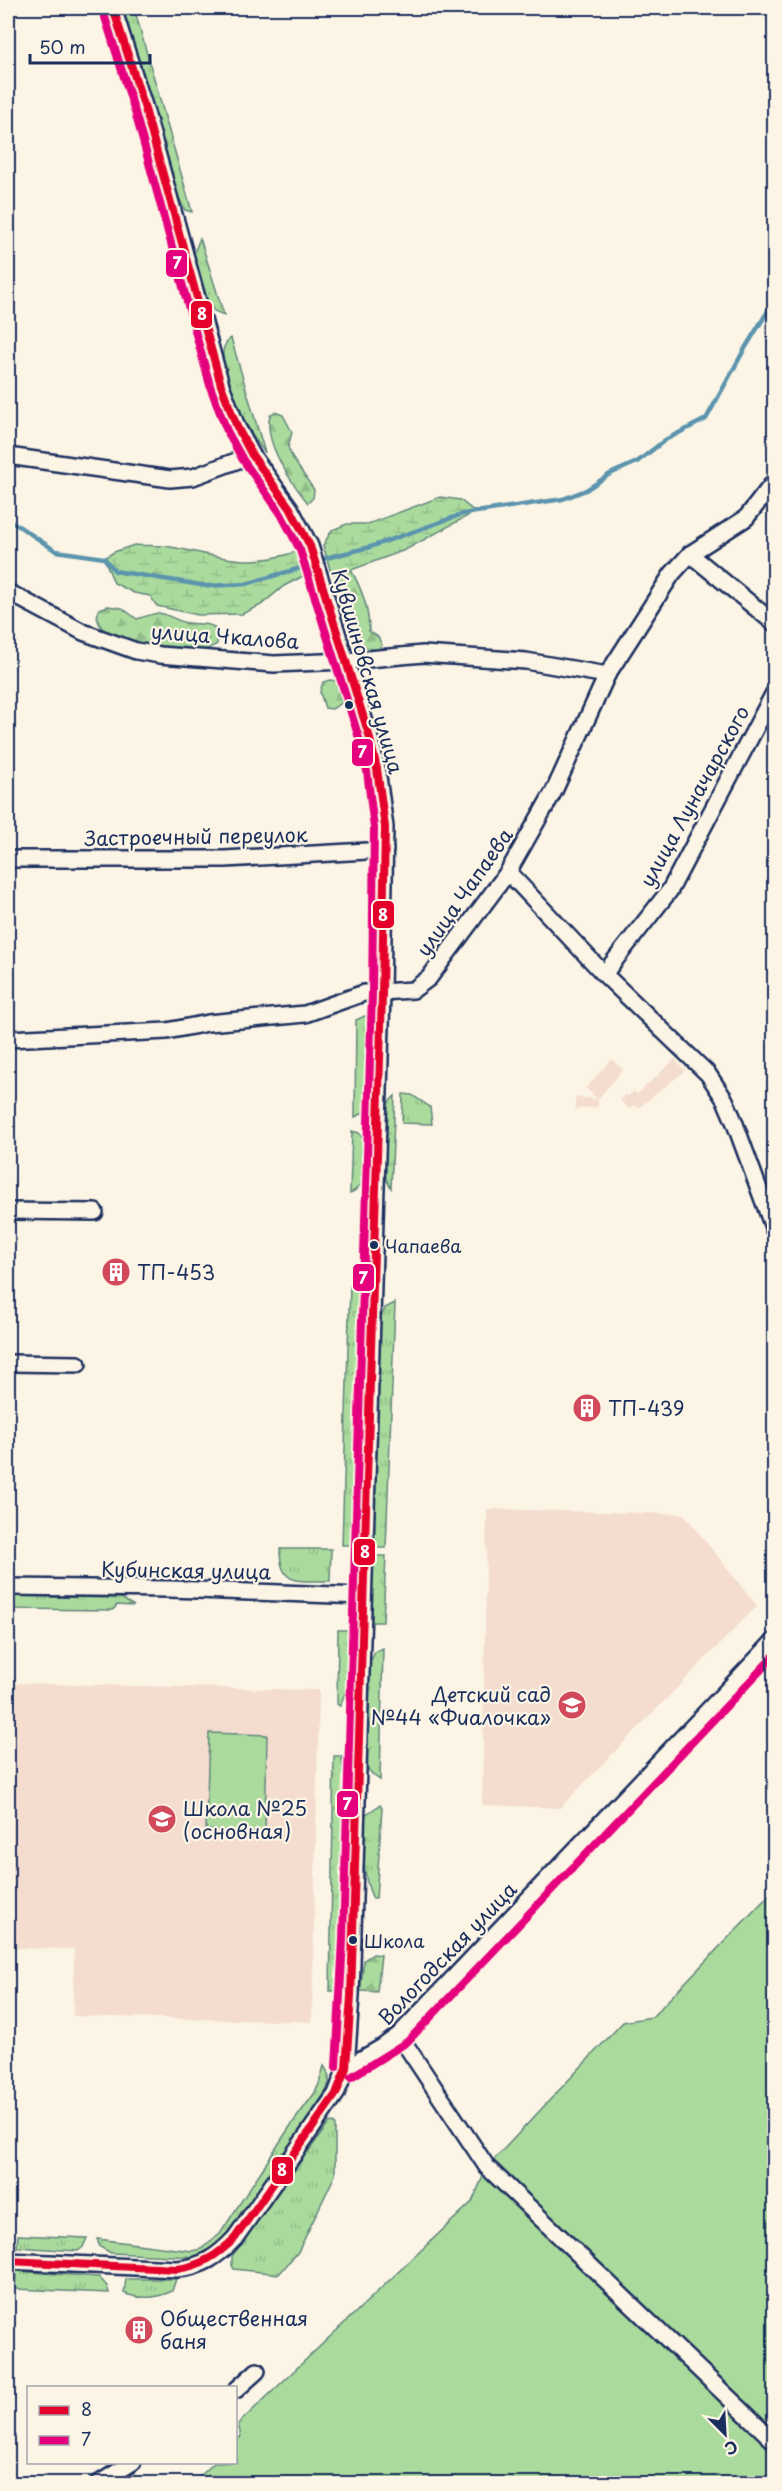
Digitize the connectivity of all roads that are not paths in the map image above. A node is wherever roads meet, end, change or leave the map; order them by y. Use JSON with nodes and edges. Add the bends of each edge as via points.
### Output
{"nodes":[{"id":1,"x":113,"y":8,"type":"edge"},
{"id":2,"x":252,"y":455,"type":"junction"},
{"id":3,"x":8,"y":456,"type":"edge"},
{"id":4,"x":774,"y":482,"type":"edge"},
{"id":5,"x":690,"y":554,"type":"junction"},
{"id":6,"x":8,"y":592,"type":"edge"},
{"id":7,"x":774,"y":623,"type":"edge"},
{"id":8,"x":346,"y":661,"type":"junction"},
{"id":9,"x":607,"y":675,"type":"junction"},
{"id":10,"x":774,"y":693,"type":"edge"},
{"id":11,"x":385,"y":850,"type":"junction"},
{"id":12,"x":8,"y":859,"type":"edge"},
{"id":13,"x":508,"y":872,"type":"junction"},
{"id":14,"x":604,"y":974,"type":"junction"},
{"id":15,"x":382,"y":994,"type":"junction"},
{"id":16,"x":8,"y":1039,"type":"edge"},
{"id":17,"x":8,"y":1211,"type":"edge"},
{"id":18,"x":95,"y":1212,"type":"dead end"},
{"id":19,"x":774,"y":1230,"type":"edge"},
{"id":20,"x":8,"y":1363,"type":"edge"},
{"id":21,"x":78,"y":1364,"type":"dead end"},
{"id":22,"x":8,"y":1587,"type":"edge"},
{"id":23,"x":362,"y":1596,"type":"junction"},
{"id":24,"x":774,"y":1641,"type":"edge"},
{"id":25,"x":399,"y":2035,"type":"junction"},
{"id":26,"x":346,"y":2068,"type":"junction"},
{"id":27,"x":8,"y":2261,"type":"edge"},
{"id":28,"x":257,"y":2371,"type":"dead end"},
{"id":29,"x":237,"y":2389,"type":"edge"},
{"id":30,"x":774,"y":2441,"type":"edge"},
{"id":31,"x":131,"y":2464,"type":"edge"},
{"id":32,"x":98,"y":2484,"type":"edge"}],
"edges":[{"from":1,"to":2,"type":"street","name":"Кувшиновская улица","via":[[215,367]]},
{"from":2,"to":3,"type":"street","via":[[193,477],[170,479]]},
{"from":2,"to":8,"type":"street","name":"Кувшиновская улица","via":[[290,508],[310,546]]},
{"from":4,"to":5,"type":"street","name":"улица Чапаева","via":[[746,518]]},
{"from":5,"to":7,"type":"street"},
{"from":5,"to":9,"type":"street","name":"улица Чапаева","via":[[672,574]]},
{"from":6,"to":8,"type":"street","name":"улица Чкалова","via":[[83,632],[136,651],[274,664]]},
{"from":8,"to":9,"type":"street","name":"улица Чкалова","via":[[423,654],[526,661]]},
{"from":8,"to":11,"type":"street","name":"Кувшиновская улица","via":[[377,770]]},
{"from":9,"to":13,"type":"street","name":"улица Чапаева","via":[[554,791]]},
{"from":10,"to":14,"type":"street","name":"улица Луначарского","via":[[670,890]]},
{"from":11,"to":12,"type":"street","name":"Застроечный переулок","via":[[225,860]]},
{"from":11,"to":15,"type":"street","name":"Кувшиновская улица"},
{"from":13,"to":14,"type":"street"},
{"from":13,"to":15,"type":"street","name":"улица Чапаева","via":[[429,978],[413,990]]},
{"from":14,"to":19,"type":"street","via":[[708,1074],[734,1121]]},
{"from":15,"to":16,"type":"street","name":"улица Чапаева","via":[[364,993],[305,1014],[166,1031]]},
{"from":15,"to":23,"type":"street","name":"Кувшиновская улица"},
{"from":17,"to":18,"type":"street"},
{"from":20,"to":21,"type":"street"},
{"from":22,"to":23,"type":"street","name":"Кубинская улица"},
{"from":23,"to":26,"type":"street","name":"Кувшиновская улица"},
{"from":24,"to":25,"type":"street","name":"Вологодская улица"},
{"from":25,"to":26,"type":"street","name":"Вологодская улица"},
{"from":25,"to":30,"type":"street","via":[[487,2168]]},
{"from":26,"to":27,"type":"street","via":[[336,2094],[235,2238],[207,2262],[177,2269]]},
{"from":28,"to":29,"type":"street"},
{"from":31,"to":32,"type":"street"}]}
